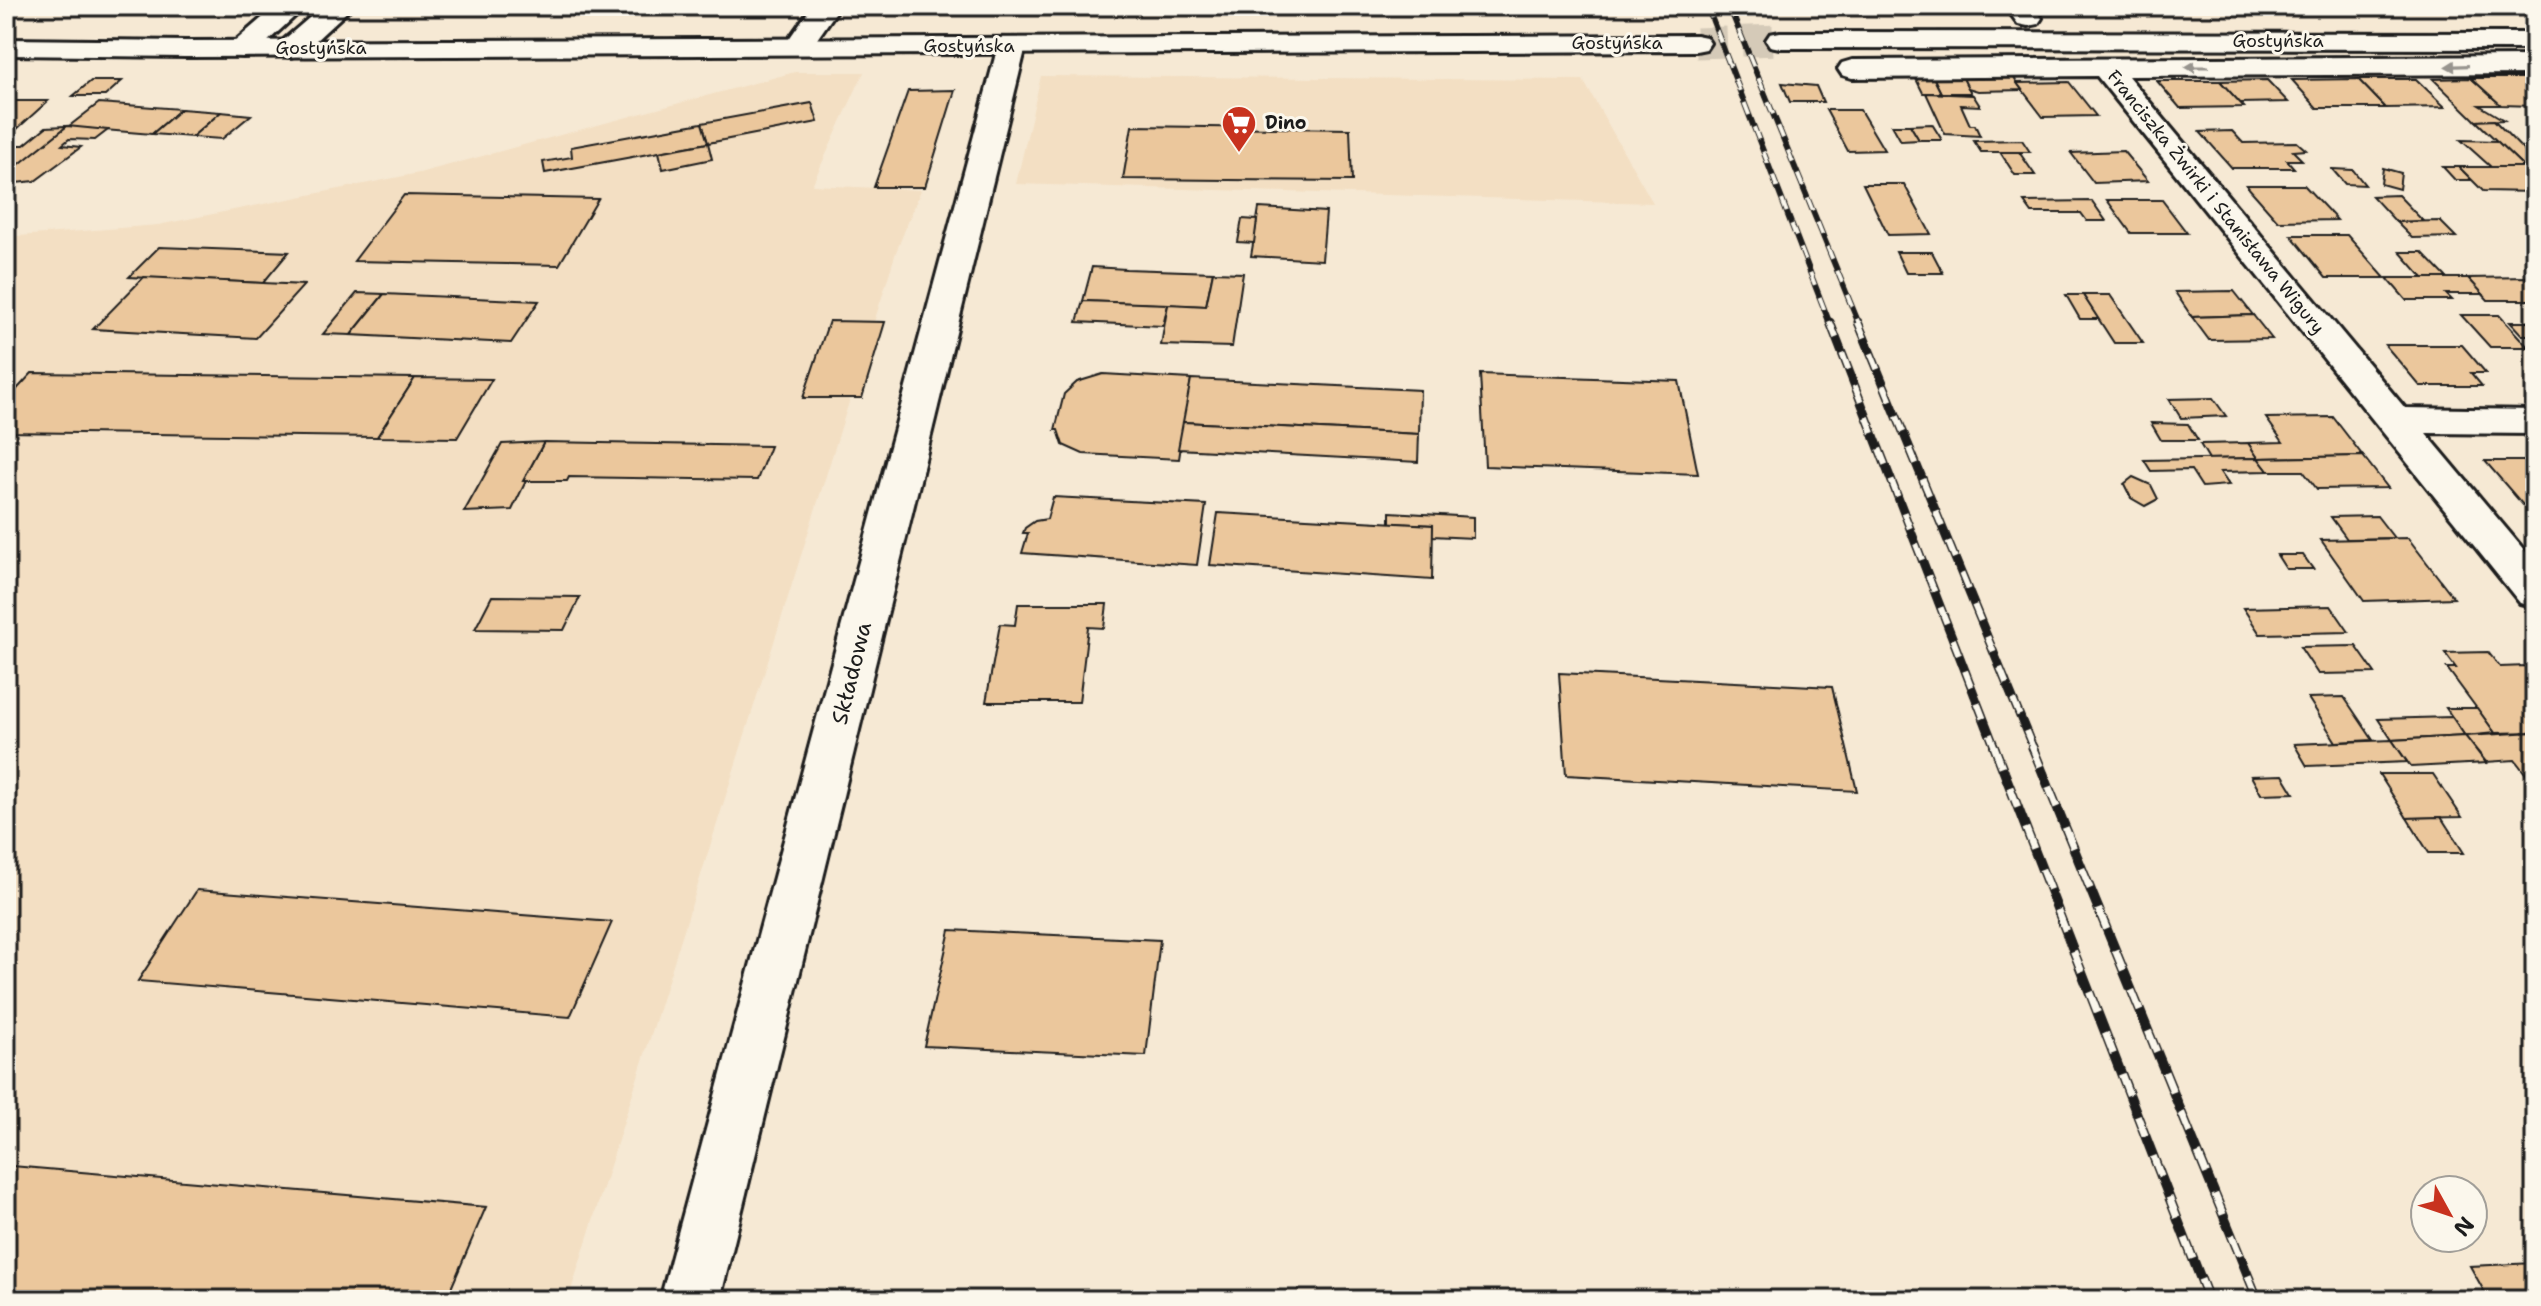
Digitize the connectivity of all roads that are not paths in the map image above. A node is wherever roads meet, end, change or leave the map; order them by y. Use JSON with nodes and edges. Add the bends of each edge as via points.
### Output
{"nodes":[{"id":1,"x":292,"y":6,"type":"edge"},
{"id":2,"x":339,"y":6,"type":"edge"},
{"id":3,"x":826,"y":6,"type":"edge"},
{"id":4,"x":1780,"y":40,"type":"tunnel mouth"},
{"id":5,"x":2535,"y":41,"type":"edge"},
{"id":6,"x":1696,"y":43,"type":"tunnel mouth"},
{"id":7,"x":798,"y":46,"type":"junction"},
{"id":8,"x":1012,"y":46,"type":"junction"},
{"id":9,"x":6,"y":47,"type":"edge"},
{"id":10,"x":243,"y":49,"type":"junction"},
{"id":11,"x":290,"y":49,"type":"junction"},
{"id":12,"x":2535,"y":65,"type":"edge"},
{"id":13,"x":2105,"y":67,"type":"junction"},
{"id":14,"x":1852,"y":69,"type":"dead end"},
{"id":15,"x":2392,"y":420,"type":"junction"},
{"id":16,"x":2535,"y":422,"type":"edge"},
{"id":17,"x":2535,"y":592,"type":"edge"},
{"id":18,"x":690,"y":1300,"type":"edge"}],
"edges":[{"from":1,"to":10,"type":"street","name":"Gostyńska"},
{"from":2,"to":11,"type":"street"},
{"from":3,"to":7,"type":"street"},
{"from":4,"to":5,"type":"street","name":"Gostyńska"},
{"from":6,"to":8,"type":"street","name":"Gostyńska"},
{"from":7,"to":8,"type":"street","name":"Gostyńska"},
{"from":7,"to":11,"type":"street","name":"Gostyńska"},
{"from":8,"to":18,"type":"street","name":"Składowa"},
{"from":9,"to":10,"type":"street","name":"Gostyńska"},
{"from":10,"to":11,"type":"street","name":"Gostyńska"},
{"from":12,"to":13,"type":"street","name":"Franciszka Żwirki i Stanisława Wigury","one_way":true},
{"from":13,"to":14,"type":"street"},
{"from":13,"to":15,"type":"street","name":"Franciszka Żwirki i Stanisława Wigury"},
{"from":15,"to":16,"type":"street"},
{"from":15,"to":17,"type":"street","name":"Franciszka Żwirki i Stanisława Wigury"}]}
